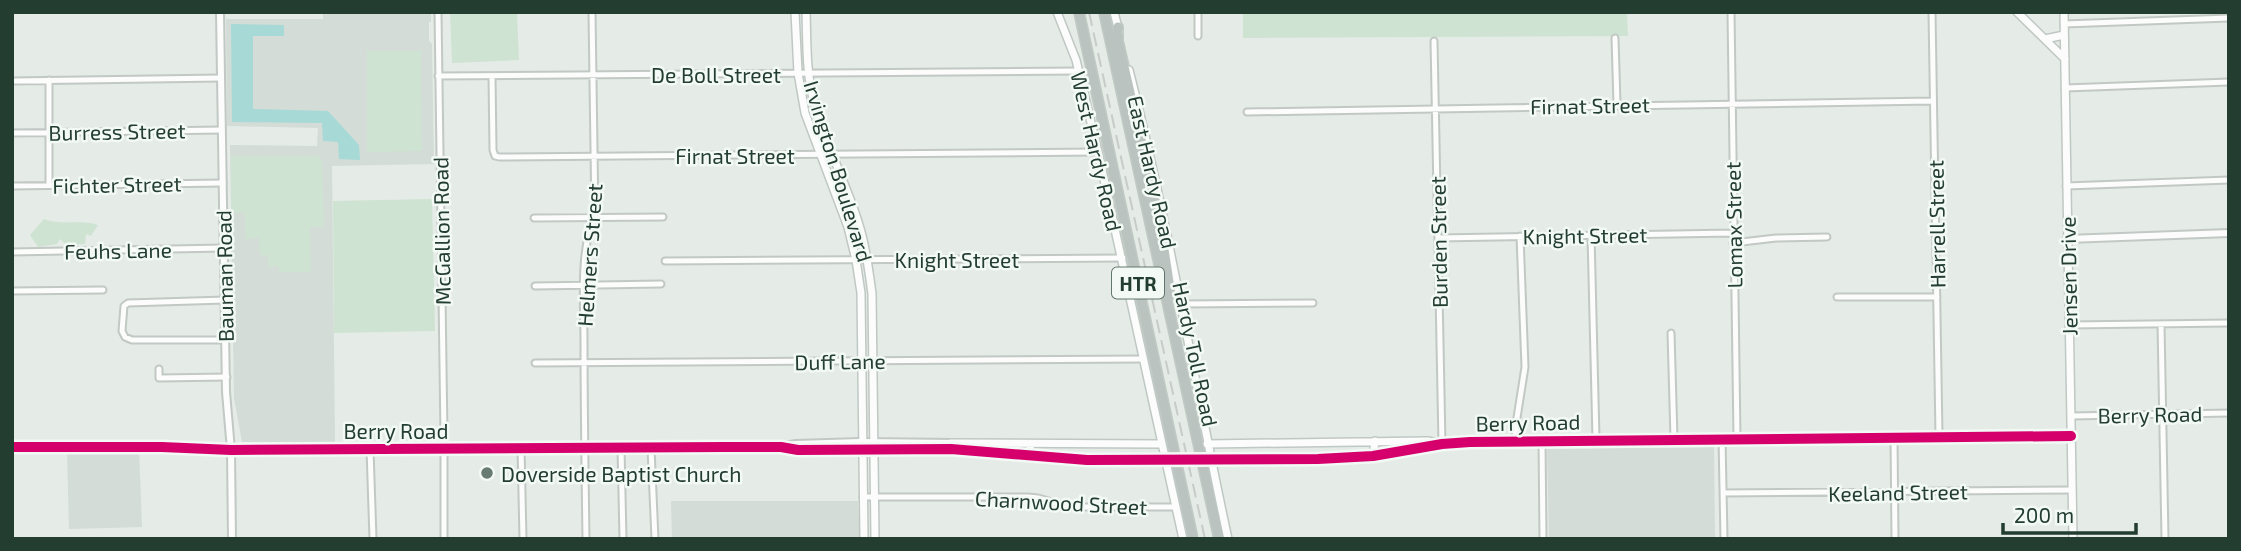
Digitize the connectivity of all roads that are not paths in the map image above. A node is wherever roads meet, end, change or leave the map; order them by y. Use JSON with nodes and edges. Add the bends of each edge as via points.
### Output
{"nodes":[{"id":1,"x":220,"y":12,"type":"edge"},
{"id":2,"x":438,"y":12,"type":"edge"},
{"id":3,"x":593,"y":12,"type":"edge"},
{"id":4,"x":795,"y":12,"type":"edge"},
{"id":5,"x":806,"y":12,"type":"edge"},
{"id":6,"x":1057,"y":12,"type":"edge"},
{"id":7,"x":1078,"y":12,"type":"edge"},
{"id":8,"x":1104,"y":12,"type":"edge"},
{"id":9,"x":1114,"y":12,"type":"edge"},
{"id":10,"x":1198,"y":12,"type":"edge"},
{"id":11,"x":1731,"y":12,"type":"edge"},
{"id":12,"x":1933,"y":12,"type":"edge"},
{"id":13,"x":2017,"y":12,"type":"edge"},
{"id":14,"x":2064,"y":12,"type":"edge"},
{"id":15,"x":2229,"y":18,"type":"edge"},
{"id":16,"x":2064,"y":24,"type":"junction"},
{"id":17,"x":1118,"y":27,"type":"junction"},
{"id":18,"x":2064,"y":35,"type":"junction"},
{"id":19,"x":1198,"y":36,"type":"dead end"},
{"id":20,"x":1615,"y":38,"type":"dead end"},
{"id":21,"x":2045,"y":39,"type":"junction"},
{"id":22,"x":1434,"y":41,"type":"dead end"},
{"id":23,"x":2065,"y":60,"type":"junction"},
{"id":24,"x":1078,"y":71,"type":"junction"},
{"id":25,"x":809,"y":73,"type":"junction"},
{"id":26,"x":798,"y":74,"type":"junction"},
{"id":27,"x":438,"y":76,"type":"junction"},
{"id":28,"x":492,"y":76,"type":"junction"},
{"id":29,"x":593,"y":76,"type":"junction"},
{"id":30,"x":221,"y":78,"type":"junction"},
{"id":31,"x":49,"y":80,"type":"junction"},
{"id":32,"x":12,"y":81,"type":"edge"},
{"id":33,"x":2229,"y":82,"type":"edge"},
{"id":34,"x":2065,"y":89,"type":"junction"},
{"id":35,"x":1933,"y":101,"type":"junction"},
{"id":36,"x":1731,"y":103,"type":"junction"},
{"id":37,"x":1616,"y":104,"type":"junction"},
{"id":38,"x":1436,"y":107,"type":"junction"},
{"id":39,"x":1247,"y":111,"type":"dead end"},
{"id":40,"x":222,"y":130,"type":"junction"},
{"id":41,"x":49,"y":132,"type":"junction"},
{"id":42,"x":12,"y":133,"type":"edge"},
{"id":43,"x":1098,"y":152,"type":"junction"},
{"id":44,"x":831,"y":153,"type":"junction"},
{"id":45,"x":820,"y":154,"type":"junction"},
{"id":46,"x":594,"y":157,"type":"junction"},
{"id":47,"x":2229,"y":180,"type":"edge"},
{"id":48,"x":223,"y":183,"type":"junction"},
{"id":49,"x":49,"y":185,"type":"junction"},
{"id":50,"x":12,"y":186,"type":"edge"},
{"id":51,"x":2066,"y":186,"type":"junction"},
{"id":52,"x":663,"y":217,"type":"dead end"},
{"id":53,"x":534,"y":218,"type":"dead end"},
{"id":54,"x":595,"y":218,"type":"junction"},
{"id":55,"x":1733,"y":233,"type":"junction"},
{"id":56,"x":2229,"y":233,"type":"edge"},
{"id":57,"x":1591,"y":235,"type":"junction"},
{"id":58,"x":1520,"y":236,"type":"junction"},
{"id":59,"x":1827,"y":237,"type":"dead end"},
{"id":60,"x":1438,"y":238,"type":"junction"},
{"id":61,"x":2067,"y":239,"type":"junction"},
{"id":62,"x":1733,"y":243,"type":"junction"},
{"id":63,"x":223,"y":248,"type":"junction"},
{"id":64,"x":12,"y":252,"type":"edge"},
{"id":65,"x":1123,"y":258,"type":"junction"},
{"id":66,"x":856,"y":260,"type":"junction"},
{"id":67,"x":868,"y":260,"type":"junction"},
{"id":68,"x":665,"y":261,"type":"dead end"},
{"id":69,"x":661,"y":284,"type":"dead end"},
{"id":70,"x":584,"y":285,"type":"junction"},
{"id":71,"x":535,"y":286,"type":"dead end"},
{"id":72,"x":103,"y":290,"type":"dead end"},
{"id":73,"x":12,"y":291,"type":"edge"},
{"id":74,"x":1837,"y":297,"type":"dead end"},
{"id":75,"x":1937,"y":297,"type":"junction"},
{"id":76,"x":225,"y":300,"type":"junction"},
{"id":77,"x":1313,"y":303,"type":"dead end"},
{"id":78,"x":1181,"y":304,"type":"junction"},
{"id":79,"x":2229,"y":323,"type":"edge"},
{"id":80,"x":2161,"y":324,"type":"junction"},
{"id":81,"x":2068,"y":325,"type":"junction"},
{"id":82,"x":1671,"y":333,"type":"dead end"},
{"id":83,"x":226,"y":340,"type":"junction"},
{"id":84,"x":1144,"y":359,"type":"junction"},
{"id":85,"x":863,"y":361,"type":"junction"},
{"id":86,"x":873,"y":361,"type":"junction"},
{"id":87,"x":535,"y":363,"type":"dead end"},
{"id":88,"x":584,"y":363,"type":"junction"},
{"id":89,"x":1181,"y":366,"type":"junction"},
{"id":90,"x":159,"y":369,"type":"dead end"},
{"id":91,"x":227,"y":377,"type":"junction"},
{"id":92,"x":2229,"y":413,"type":"edge"},
{"id":93,"x":2163,"y":414,"type":"junction"},
{"id":94,"x":2071,"y":416,"type":"junction"},
{"id":95,"x":1939,"y":436,"type":"junction"},
{"id":96,"x":2071,"y":436,"type":"junction"},
{"id":97,"x":1894,"y":437,"type":"junction"},
{"id":98,"x":1722,"y":438,"type":"junction"},
{"id":99,"x":1737,"y":438,"type":"junction"},
{"id":100,"x":1595,"y":439,"type":"junction"},
{"id":101,"x":1674,"y":439,"type":"junction"},
{"id":102,"x":1542,"y":440,"type":"junction"},
{"id":103,"x":1515,"y":441,"type":"junction"},
{"id":104,"x":1376,"y":442,"type":"junction"},
{"id":105,"x":951,"y":443,"type":"junction"},
{"id":106,"x":1162,"y":443,"type":"junction"},
{"id":107,"x":1031,"y":444,"type":"junction"},
{"id":108,"x":1207,"y":444,"type":"junction"},
{"id":109,"x":1442,"y":444,"type":"junction"},
{"id":110,"x":863,"y":446,"type":"junction"},
{"id":111,"x":873,"y":446,"type":"junction"},
{"id":112,"x":12,"y":447,"type":"edge"},
{"id":113,"x":651,"y":447,"type":"junction"},
{"id":114,"x":521,"y":448,"type":"junction"},
{"id":115,"x":621,"y":448,"type":"junction"},
{"id":116,"x":370,"y":449,"type":"junction"},
{"id":117,"x":444,"y":449,"type":"junction"},
{"id":118,"x":584,"y":449,"type":"junction"},
{"id":119,"x":232,"y":450,"type":"junction"},
{"id":120,"x":987,"y":451,"type":"junction"},
{"id":121,"x":1373,"y":456,"type":"junction"},
{"id":122,"x":1028,"y":457,"type":"junction"},
{"id":123,"x":2072,"y":491,"type":"junction"},
{"id":124,"x":1895,"y":492,"type":"junction"},
{"id":125,"x":1723,"y":493,"type":"junction"},
{"id":126,"x":874,"y":497,"type":"junction"},
{"id":127,"x":863,"y":498,"type":"junction"},
{"id":128,"x":1176,"y":508,"type":"junction"},
{"id":129,"x":232,"y":539,"type":"edge"},
{"id":130,"x":373,"y":539,"type":"edge"},
{"id":131,"x":444,"y":539,"type":"edge"},
{"id":132,"x":523,"y":539,"type":"edge"},
{"id":133,"x":586,"y":539,"type":"edge"},
{"id":134,"x":623,"y":539,"type":"edge"},
{"id":135,"x":655,"y":539,"type":"edge"},
{"id":136,"x":864,"y":539,"type":"edge"},
{"id":137,"x":875,"y":539,"type":"edge"},
{"id":138,"x":1183,"y":539,"type":"edge"},
{"id":139,"x":1193,"y":539,"type":"edge"},
{"id":140,"x":1219,"y":539,"type":"edge"},
{"id":141,"x":1228,"y":539,"type":"edge"},
{"id":142,"x":1543,"y":539,"type":"edge"},
{"id":143,"x":1724,"y":539,"type":"edge"},
{"id":144,"x":1895,"y":539,"type":"edge"},
{"id":145,"x":2073,"y":539,"type":"edge"},
{"id":146,"x":2165,"y":539,"type":"edge"}],
"edges":[{"from":1,"to":30,"type":"street","name":"Bauman Road"},
{"from":2,"to":27,"type":"street","name":"McGallion Road"},
{"from":3,"to":29,"type":"street","name":"Helmers Street"},
{"from":4,"to":26,"type":"main road","name":"Irvington Boulevard"},
{"from":5,"to":25,"type":"main road","name":"Irvington Boulevard"},
{"from":6,"to":24,"type":"main road","name":"West Hardy Road"},
{"from":7,"to":139,"type":"highway","name":"Hardy Toll Road","number":"HTR"},
{"from":8,"to":89,"type":"highway","name":"Hardy Toll Road","number":"HTR"},
{"from":9,"to":17,"type":"main road","name":"East Hardy Road"},
{"from":10,"to":19,"type":"street"},
{"from":11,"to":36,"type":"street","name":"Lomax Street"},
{"from":12,"to":35,"type":"street","name":"Harrell Street"},
{"from":13,"to":21,"type":"main road"},
{"from":14,"to":16,"type":"main road","name":"Jensen Drive"},
{"from":15,"to":16,"type":"street"},
{"from":16,"to":18,"type":"main road","name":"Jensen Drive"},
{"from":17,"to":78,"type":"main road","name":"East Hardy Road"},
{"from":17,"to":89,"type":"highway","via":[[1164,244]]},
{"from":18,"to":21,"type":"main road"},
{"from":18,"to":23,"type":"main road","name":"Jensen Drive"},
{"from":20,"to":37,"type":"street"},
{"from":21,"to":23,"type":"main road"},
{"from":22,"to":38,"type":"street","name":"Burden Street"},
{"from":23,"to":34,"type":"main road","name":"Jensen Drive"},
{"from":24,"to":25,"type":"street","name":"De Boll Street"},
{"from":24,"to":43,"type":"main road","name":"West Hardy Road"},
{"from":25,"to":26,"type":"street","name":"De Boll Street"},
{"from":25,"to":44,"type":"main road","name":"Irvington Boulevard"},
{"from":26,"to":29,"type":"street","name":"De Boll Street"},
{"from":26,"to":45,"type":"main road","name":"Irvington Boulevard","via":[[805,113]]},
{"from":27,"to":28,"type":"street","name":"De Boll Street"},
{"from":27,"to":117,"type":"street","name":"McGallion Road"},
{"from":28,"to":29,"type":"street","name":"De Boll Street"},
{"from":28,"to":46,"type":"street","name":"Firnat Street","via":[[495,156]]},
{"from":29,"to":46,"type":"street","name":"Helmers Street"},
{"from":30,"to":31,"type":"street"},
{"from":30,"to":40,"type":"street","name":"Bauman Road"},
{"from":31,"to":32,"type":"street"},
{"from":31,"to":41,"type":"street"},
{"from":33,"to":34,"type":"street"},
{"from":34,"to":51,"type":"main road","name":"Jensen Drive"},
{"from":35,"to":36,"type":"street","name":"Firnat Street"},
{"from":35,"to":75,"type":"street","name":"Harrell Street"},
{"from":36,"to":37,"type":"street","name":"Firnat Street"},
{"from":36,"to":55,"type":"street","name":"Lomax Street"},
{"from":37,"to":38,"type":"street","name":"Firnat Street"},
{"from":38,"to":39,"type":"street","name":"Firnat Street"},
{"from":38,"to":60,"type":"street","name":"Burden Street"},
{"from":40,"to":41,"type":"street","name":"Burress Street"},
{"from":40,"to":48,"type":"street","name":"Bauman Road"},
{"from":41,"to":42,"type":"street","name":"Burress Street"},
{"from":41,"to":49,"type":"street"},
{"from":43,"to":44,"type":"street","name":"Firnat Street"},
{"from":43,"to":65,"type":"main road","name":"West Hardy Road"},
{"from":44,"to":45,"type":"street","name":"Firnat Street"},
{"from":44,"to":67,"type":"main road","name":"Irvington Boulevard"},
{"from":45,"to":46,"type":"street","name":"Firnat Street"},
{"from":45,"to":66,"type":"main road","name":"Irvington Boulevard"},
{"from":46,"to":54,"type":"street","name":"Helmers Street"},
{"from":47,"to":51,"type":"street"},
{"from":48,"to":49,"type":"street","name":"Fichter Street"},
{"from":48,"to":63,"type":"street","name":"Bauman Road"},
{"from":49,"to":50,"type":"street","name":"Fichter Street"},
{"from":51,"to":61,"type":"main road","name":"Jensen Drive"},
{"from":52,"to":54,"type":"street"},
{"from":53,"to":54,"type":"street"},
{"from":54,"to":70,"type":"street","name":"Helmers Street"},
{"from":55,"to":57,"type":"street","name":"Knight Street"},
{"from":55,"to":62,"type":"street","name":"Lomax Street"},
{"from":56,"to":61,"type":"street"},
{"from":57,"to":58,"type":"street","name":"Knight Street"},
{"from":57,"to":100,"type":"street"},
{"from":58,"to":60,"type":"street","name":"Knight Street"},
{"from":58,"to":103,"type":"street","via":[[1525,367]]},
{"from":59,"to":62,"type":"street"},
{"from":60,"to":109,"type":"street","name":"Burden Street"},
{"from":61,"to":81,"type":"main road","name":"Jensen Drive"},
{"from":62,"to":99,"type":"street","name":"Lomax Street"},
{"from":63,"to":64,"type":"street","name":"Feuhs Lane"},
{"from":63,"to":76,"type":"street","name":"Bauman Road"},
{"from":65,"to":67,"type":"street","name":"Knight Street"},
{"from":65,"to":84,"type":"main road","name":"West Hardy Road"},
{"from":66,"to":67,"type":"street","name":"Knight Street"},
{"from":66,"to":68,"type":"street","name":"Knight Street"},
{"from":66,"to":85,"type":"main road","name":"Irvington Boulevard"},
{"from":67,"to":86,"type":"main road","name":"Irvington Boulevard"},
{"from":69,"to":70,"type":"street"},
{"from":70,"to":71,"type":"street"},
{"from":70,"to":88,"type":"street","name":"Helmers Street"},
{"from":72,"to":73,"type":"street"},
{"from":74,"to":75,"type":"street"},
{"from":75,"to":95,"type":"street","name":"Harrell Street"},
{"from":76,"to":83,"type":"street","name":"Bauman Road"},
{"from":76,"to":83,"type":"street","via":[[128,303],[122,331],[132,340]]},
{"from":77,"to":78,"type":"street"},
{"from":78,"to":108,"type":"main road","name":"East Hardy Road"},
{"from":79,"to":80,"type":"street"},
{"from":80,"to":81,"type":"street"},
{"from":80,"to":93,"type":"street"},
{"from":81,"to":94,"type":"main road","name":"Jensen Drive"},
{"from":82,"to":101,"type":"street"},
{"from":83,"to":91,"type":"street","name":"Bauman Road"},
{"from":84,"to":86,"type":"street","name":"Duff Lane"},
{"from":84,"to":106,"type":"main road","name":"West Hardy Road"},
{"from":85,"to":86,"type":"street","name":"Duff Lane"},
{"from":85,"to":88,"type":"street","name":"Duff Lane"},
{"from":85,"to":110,"type":"main road","name":"Irvington Boulevard"},
{"from":86,"to":111,"type":"main road","name":"Irvington Boulevard"},
{"from":87,"to":88,"type":"street","name":"Duff Lane"},
{"from":88,"to":118,"type":"street","name":"Helmers Street"},
{"from":89,"to":140,"type":"highway","name":"Hardy Toll Road","number":"HTR"},
{"from":90,"to":91,"type":"street","via":[[159,378]]},
{"from":91,"to":119,"type":"street","name":"Bauman Road"},
{"from":92,"to":93,"type":"street","name":"Berry Road"},
{"from":93,"to":94,"type":"street","name":"Berry Road"},
{"from":93,"to":146,"type":"street"},
{"from":94,"to":96,"type":"main road","name":"Jensen Drive"},
{"from":95,"to":96,"type":"street","name":"Berry Road"},
{"from":95,"to":97,"type":"street","name":"Berry Road"},
{"from":96,"to":123,"type":"main road","name":"Jensen Drive"},
{"from":97,"to":99,"type":"street","name":"Berry Road"},
{"from":97,"to":124,"type":"street"},
{"from":98,"to":99,"type":"street","name":"Berry Road"},
{"from":98,"to":101,"type":"street","name":"Berry Road"},
{"from":98,"to":125,"type":"street"},
{"from":100,"to":101,"type":"street","name":"Berry Road"},
{"from":100,"to":102,"type":"street","name":"Berry Road"},
{"from":102,"to":103,"type":"street","name":"Berry Road"},
{"from":102,"to":142,"type":"street"},
{"from":103,"to":109,"type":"street","name":"Berry Road"},
{"from":104,"to":108,"type":"main road"},
{"from":104,"to":109,"type":"main road"},
{"from":104,"to":121,"type":"main road"},
{"from":105,"to":107,"type":"main road"},
{"from":105,"to":111,"type":"street","name":"Berry Road"},
{"from":105,"to":120,"type":"street","name":"Berry Road"},
{"from":106,"to":107,"type":"main road"},
{"from":106,"to":128,"type":"main road","name":"West Hardy Road"},
{"from":107,"to":122,"type":"main road"},
{"from":108,"to":141,"type":"main road","name":"East Hardy Road"},
{"from":109,"to":121,"type":"street","name":"Berry Road"},
{"from":110,"to":111,"type":"street","name":"Berry Road"},
{"from":110,"to":113,"type":"street","name":"Berry Road","via":[[798,450]]},
{"from":110,"to":127,"type":"main road","name":"Irvington Boulevard"},
{"from":111,"to":120,"type":"street","name":"Berry Road"},
{"from":111,"to":126,"type":"main road","name":"Irvington Boulevard"},
{"from":112,"to":119,"type":"street","name":"Berry Road"},
{"from":113,"to":115,"type":"street","name":"Berry Road"},
{"from":113,"to":135,"type":"street"},
{"from":114,"to":117,"type":"street","name":"Berry Road"},
{"from":114,"to":118,"type":"street","name":"Berry Road"},
{"from":114,"to":132,"type":"street"},
{"from":115,"to":118,"type":"street","name":"Berry Road"},
{"from":115,"to":134,"type":"street"},
{"from":116,"to":117,"type":"street","name":"Berry Road"},
{"from":116,"to":119,"type":"street","name":"Berry Road"},
{"from":116,"to":130,"type":"street"},
{"from":117,"to":131,"type":"street","name":"McGallion Road"},
{"from":118,"to":133,"type":"street","name":"Helmers Street"},
{"from":119,"to":129,"type":"street","name":"Bauman Road"},
{"from":120,"to":122,"type":"street","name":"Berry Road"},
{"from":121,"to":122,"type":"street","name":"Berry Road","bridge":true},
{"from":123,"to":124,"type":"street","name":"Keeland Street"},
{"from":123,"to":145,"type":"main road","name":"Jensen Drive"},
{"from":124,"to":125,"type":"street","name":"Keeland Street"},
{"from":124,"to":144,"type":"street"},
{"from":125,"to":143,"type":"street"},
{"from":126,"to":127,"type":"street","name":"Charnwood Street"},
{"from":126,"to":128,"type":"street","name":"Charnwood Street","via":[[1038,498],[1070,507]]},
{"from":126,"to":137,"type":"main road","name":"Irvington Boulevard"},
{"from":127,"to":136,"type":"main road","name":"Irvington Boulevard"},
{"from":128,"to":138,"type":"main road","name":"West Hardy Road"}]}
